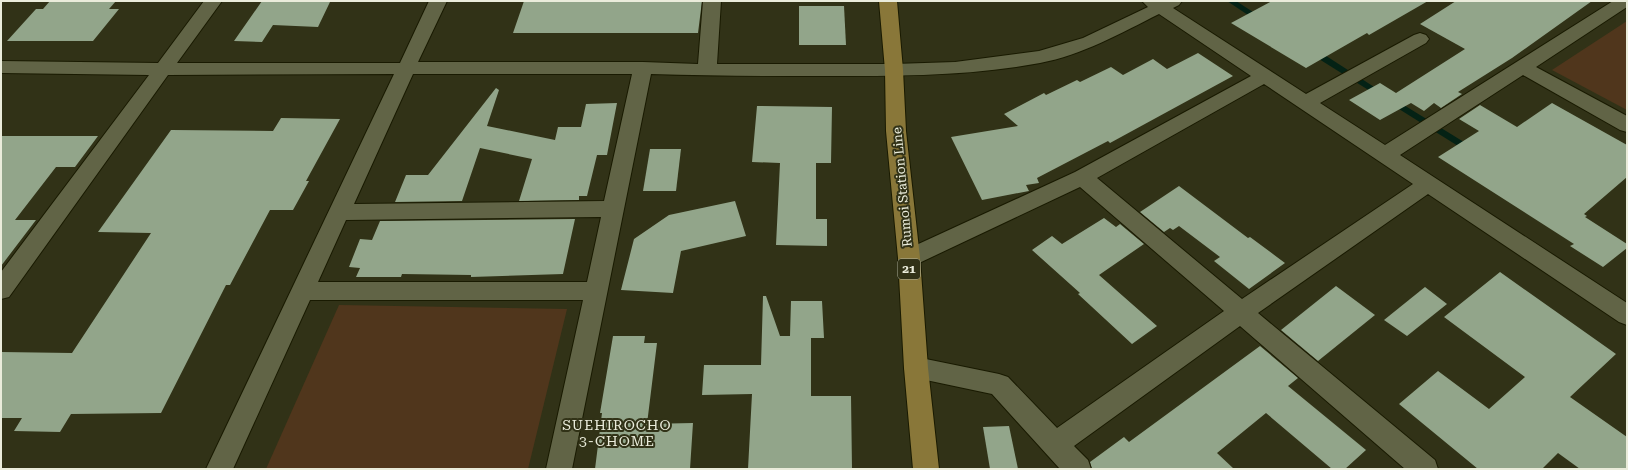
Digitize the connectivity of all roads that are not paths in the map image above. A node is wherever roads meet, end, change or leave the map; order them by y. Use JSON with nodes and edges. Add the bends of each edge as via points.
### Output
{"nodes":[{"id":1,"x":213,"y":1,"type":"edge"},
{"id":2,"x":438,"y":1,"type":"edge"},
{"id":3,"x":712,"y":1,"type":"edge"},
{"id":4,"x":888,"y":1,"type":"edge"},
{"id":5,"x":1625,"y":1,"type":"edge"},
{"id":6,"x":1162,"y":3,"type":"edge"},
{"id":7,"x":1420,"y":39,"type":"dead end"},
{"id":8,"x":1,"y":67,"type":"edge"},
{"id":9,"x":407,"y":67,"type":"junction"},
{"id":10,"x":1522,"y":67,"type":"junction"},
{"id":11,"x":643,"y":68,"type":"junction"},
{"id":12,"x":162,"y":69,"type":"junction"},
{"id":13,"x":707,"y":70,"type":"junction"},
{"id":14,"x":894,"y":70,"type":"junction"},
{"id":15,"x":1265,"y":76,"type":"junction"},
{"id":16,"x":1306,"y":103,"type":"junction"},
{"id":17,"x":1627,"y":125,"type":"edge"},
{"id":18,"x":1385,"y":155,"type":"junction"},
{"id":19,"x":1082,"y":177,"type":"junction"},
{"id":20,"x":1428,"y":184,"type":"junction"},
{"id":21,"x":613,"y":209,"type":"junction"},
{"id":22,"x":339,"y":212,"type":"junction"},
{"id":23,"x":908,"y":258,"type":"junction"},
{"id":24,"x":1,"y":290,"type":"edge"},
{"id":25,"x":302,"y":291,"type":"junction"},
{"id":26,"x":596,"y":291,"type":"junction"},
{"id":27,"x":1241,"y":312,"type":"junction"},
{"id":28,"x":1627,"y":315,"type":"edge"},
{"id":29,"x":916,"y":368,"type":"junction"},
{"id":30,"x":1056,"y":444,"type":"junction"},
{"id":31,"x":219,"y":469,"type":"edge"},
{"id":32,"x":559,"y":469,"type":"edge"},
{"id":33,"x":926,"y":469,"type":"edge"},
{"id":34,"x":1078,"y":469,"type":"edge"},
{"id":35,"x":1425,"y":469,"type":"edge"}],
"edges":[{"from":1,"to":12,"type":"street"},
{"from":2,"to":9,"type":"street"},
{"from":3,"to":13,"type":"street"},
{"from":4,"to":14,"type":"main road","name":"Rumoi Station Line","number":"21"},
{"from":5,"to":10,"type":"street"},
{"from":6,"to":14,"type":"street","via":[[1089,42],[1040,57],[955,68]]},
{"from":6,"to":15,"type":"street"},
{"from":7,"to":16,"type":"street"},
{"from":8,"to":12,"type":"street"},
{"from":9,"to":11,"type":"street"},
{"from":9,"to":12,"type":"street"},
{"from":9,"to":22,"type":"street"},
{"from":10,"to":17,"type":"street"},
{"from":10,"to":18,"type":"street"},
{"from":11,"to":13,"type":"street"},
{"from":11,"to":21,"type":"street"},
{"from":12,"to":24,"type":"street"},
{"from":13,"to":14,"type":"street"},
{"from":14,"to":23,"type":"main road","name":"Rumoi Station Line","number":"21","via":[[896,131]]},
{"from":15,"to":16,"type":"street"},
{"from":15,"to":19,"type":"street"},
{"from":16,"to":18,"type":"street"},
{"from":18,"to":20,"type":"street"},
{"from":19,"to":23,"type":"street"},
{"from":19,"to":27,"type":"street"},
{"from":20,"to":27,"type":"street"},
{"from":20,"to":28,"type":"street"},
{"from":21,"to":22,"type":"street"},
{"from":21,"to":26,"type":"street"},
{"from":22,"to":25,"type":"street"},
{"from":23,"to":29,"type":"main road","name":"Rumoi Station Line","number":"21"},
{"from":25,"to":26,"type":"street"},
{"from":25,"to":31,"type":"street"},
{"from":26,"to":32,"type":"street"},
{"from":27,"to":30,"type":"street"},
{"from":27,"to":35,"type":"street"},
{"from":29,"to":30,"type":"street","via":[[999,384]]},
{"from":29,"to":33,"type":"main road","name":"Rumoi Station Line","number":"21"},
{"from":30,"to":34,"type":"street"}]}
